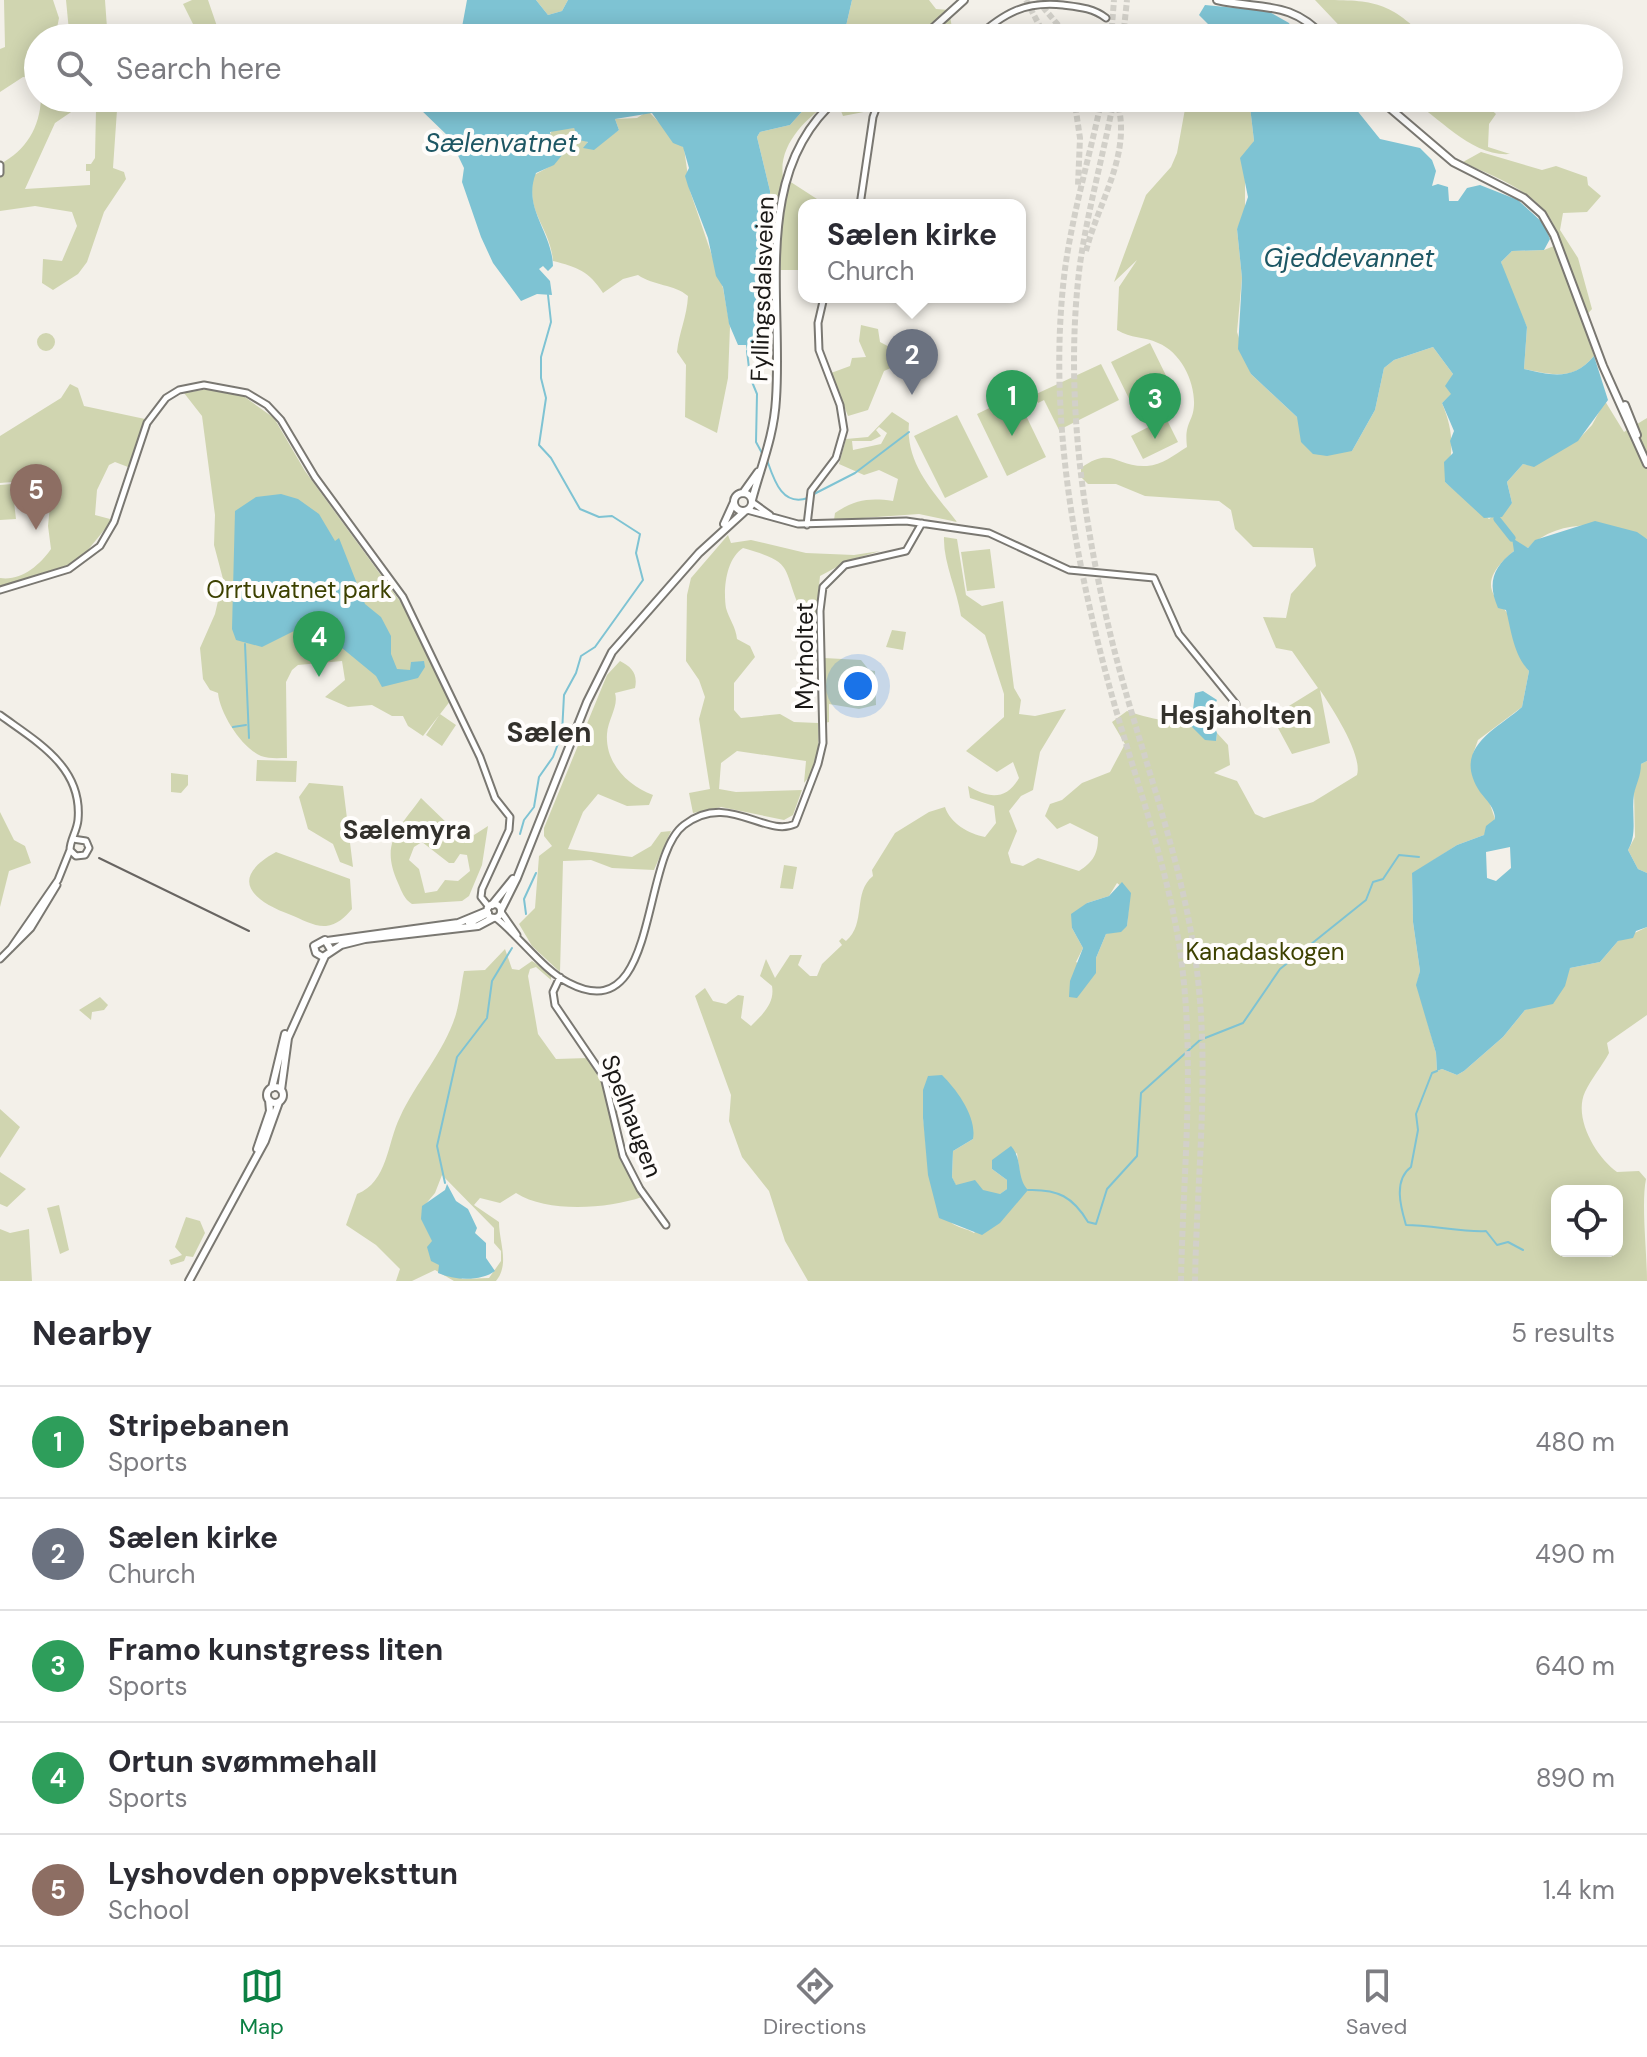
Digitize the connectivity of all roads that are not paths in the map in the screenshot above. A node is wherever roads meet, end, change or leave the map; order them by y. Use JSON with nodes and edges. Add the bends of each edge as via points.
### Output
{"nodes":[{"id":1,"x":964,"y":0,"type":"edge"},
{"id":2,"x":1217,"y":0,"type":"edge"},
{"id":3,"x":1047,"y":2,"type":"edge"},
{"id":4,"x":1106,"y":18,"type":"dead end"},
{"id":5,"x":937,"y":24,"type":"edge"},
{"id":6,"x":993,"y":24,"type":"edge"},
{"id":7,"x":1310,"y":24,"type":"edge"},
{"id":8,"x":824,"y":112,"type":"edge"},
{"id":9,"x":875,"y":112,"type":"edge"},
{"id":10,"x":1395,"y":112,"type":"edge"},
{"id":11,"x":0,"y":165,"type":"edge"},
{"id":12,"x":0,"y":173,"type":"edge"},
{"id":13,"x":861,"y":199,"type":"edge"},
{"id":14,"x":823,"y":303,"type":"edge"},
{"id":15,"x":768,"y":451,"type":"junction"},
{"id":16,"x":1645,"y":461,"type":"edge"},
{"id":17,"x":743,"y":493,"type":"junction"},
{"id":18,"x":752,"y":501,"type":"junction"},
{"id":19,"x":734,"y":502,"type":"junction"},
{"id":20,"x":746,"y":510,"type":"junction"},
{"id":21,"x":774,"y":518,"type":"junction"},
{"id":22,"x":912,"y":522,"type":"junction"},
{"id":23,"x":926,"y":523,"type":"junction"},
{"id":24,"x":807,"y":525,"type":"junction"},
{"id":25,"x":717,"y":534,"type":"junction"},
{"id":26,"x":913,"y":543,"type":"junction"},
{"id":27,"x":0,"y":590,"type":"edge"},
{"id":28,"x":0,"y":715,"type":"edge"},
{"id":29,"x":1235,"y":715,"type":"dead end"},
{"id":30,"x":78,"y":819,"type":"junction"},
{"id":31,"x":83,"y":838,"type":"junction"},
{"id":32,"x":73,"y":839,"type":"junction"},
{"id":33,"x":70,"y":850,"type":"junction"},
{"id":34,"x":79,"y":856,"type":"junction"},
{"id":35,"x":66,"y":865,"type":"junction"},
{"id":36,"x":493,"y":912,"type":"junction"},
{"id":37,"x":327,"y":941,"type":"junction"},
{"id":38,"x":328,"y":953,"type":"junction"},
{"id":39,"x":317,"y":955,"type":"junction"},
{"id":40,"x":0,"y":959,"type":"edge"},
{"id":41,"x":560,"y":977,"type":"junction"},
{"id":42,"x":272,"y":1088,"type":"junction"},
{"id":43,"x":281,"y":1090,"type":"junction"},
{"id":44,"x":269,"y":1100,"type":"junction"},
{"id":45,"x":279,"y":1102,"type":"junction"},
{"id":46,"x":255,"y":1157,"type":"junction"},
{"id":47,"x":666,"y":1225,"type":"dead end"},
{"id":48,"x":189,"y":1281,"type":"edge"}],
"edges":[{"from":1,"to":5,"type":"main road"},
{"from":2,"to":7,"type":"main road","via":[[1279,6]]},
{"from":3,"to":4,"type":"main road"},
{"from":3,"to":6,"type":"main road","via":[[1008,12]]},
{"from":8,"to":15,"type":"main road","name":"Fyllingsdalsveien","via":[[798,146],[782,190],[776,399]]},
{"from":9,"to":13,"type":"main road"},
{"from":10,"to":16,"type":"main road","via":[[1464,167],[1524,198],[1542,214]]},
{"from":11,"to":12,"type":"main road"},
{"from":14,"to":24,"type":"main road","via":[[819,350],[844,430],[836,458],[811,491]]},
{"from":15,"to":17,"type":"main road","name":"Fyllingsdalsveien"},
{"from":15,"to":18,"type":"main road","name":"Fyllingsdalsveien"},
{"from":17,"to":18,"type":"main road"},
{"from":17,"to":19,"type":"main road","name":"Fyllingsdalsveien"},
{"from":18,"to":20,"type":"main road","name":"Fyllingsdalsveien"},
{"from":18,"to":21,"type":"main road"},
{"from":19,"to":20,"type":"main road"},
{"from":19,"to":25,"type":"main road"},
{"from":20,"to":21,"type":"main road"},
{"from":20,"to":25,"type":"main road"},
{"from":21,"to":24,"type":"main road"},
{"from":22,"to":23,"type":"main road"},
{"from":22,"to":24,"type":"main road"},
{"from":22,"to":26,"type":"main road"},
{"from":23,"to":26,"type":"main road"},
{"from":23,"to":29,"type":"main road","via":[[1004,537],[1069,570],[1157,580],[1173,625],[1236,704]]},
{"from":25,"to":36,"type":"main road","via":[[612,652],[525,854]]},
{"from":26,"to":41,"type":"main road","name":"Myrholtet","via":[[902,554],[845,565],[823,587],[823,743],[794,825],[728,812],[692,819],[665,850],[631,971],[618,983],[592,990]]},
{"from":27,"to":36,"type":"main road","via":[[69,569],[100,546],[114,522],[147,423],[166,398],[204,385],[247,393],[267,405],[403,597],[495,798],[509,815],[509,830],[480,894]]},
{"from":28,"to":30,"type":"main road","via":[[57,758],[71,781]]},
{"from":30,"to":31,"type":"main road"},
{"from":30,"to":32,"type":"main road"},
{"from":31,"to":32,"type":"main road"},
{"from":31,"to":34,"type":"main road","via":[[89,848]]},
{"from":32,"to":33,"type":"main road"},
{"from":33,"to":34,"type":"main road"},
{"from":33,"to":35,"type":"main road"},
{"from":34,"to":35,"type":"main road"},
{"from":35,"to":40,"type":"main road","via":[[42,913]]},
{"from":36,"to":37,"type":"main road","via":[[458,923]]},
{"from":36,"to":38,"type":"main road","via":[[478,926],[365,939]]},
{"from":36,"to":41,"type":"main road"},
{"from":37,"to":38,"type":"main road"},
{"from":37,"to":39,"type":"main road","via":[[315,944]]},
{"from":38,"to":39,"type":"main road"},
{"from":38,"to":43,"type":"main road","via":[[288,1038]]},
{"from":39,"to":42,"type":"main road","via":[[283,1039]]},
{"from":41,"to":47,"type":"main road","name":"Spelhaugen","via":[[553,992],[555,1005],[601,1072],[623,1156]]},
{"from":42,"to":43,"type":"main road"},
{"from":42,"to":44,"type":"main road"},
{"from":43,"to":45,"type":"main road"},
{"from":44,"to":45,"type":"main road"},
{"from":44,"to":46,"type":"main road"},
{"from":45,"to":46,"type":"main road"},
{"from":46,"to":48,"type":"main road"}]}
